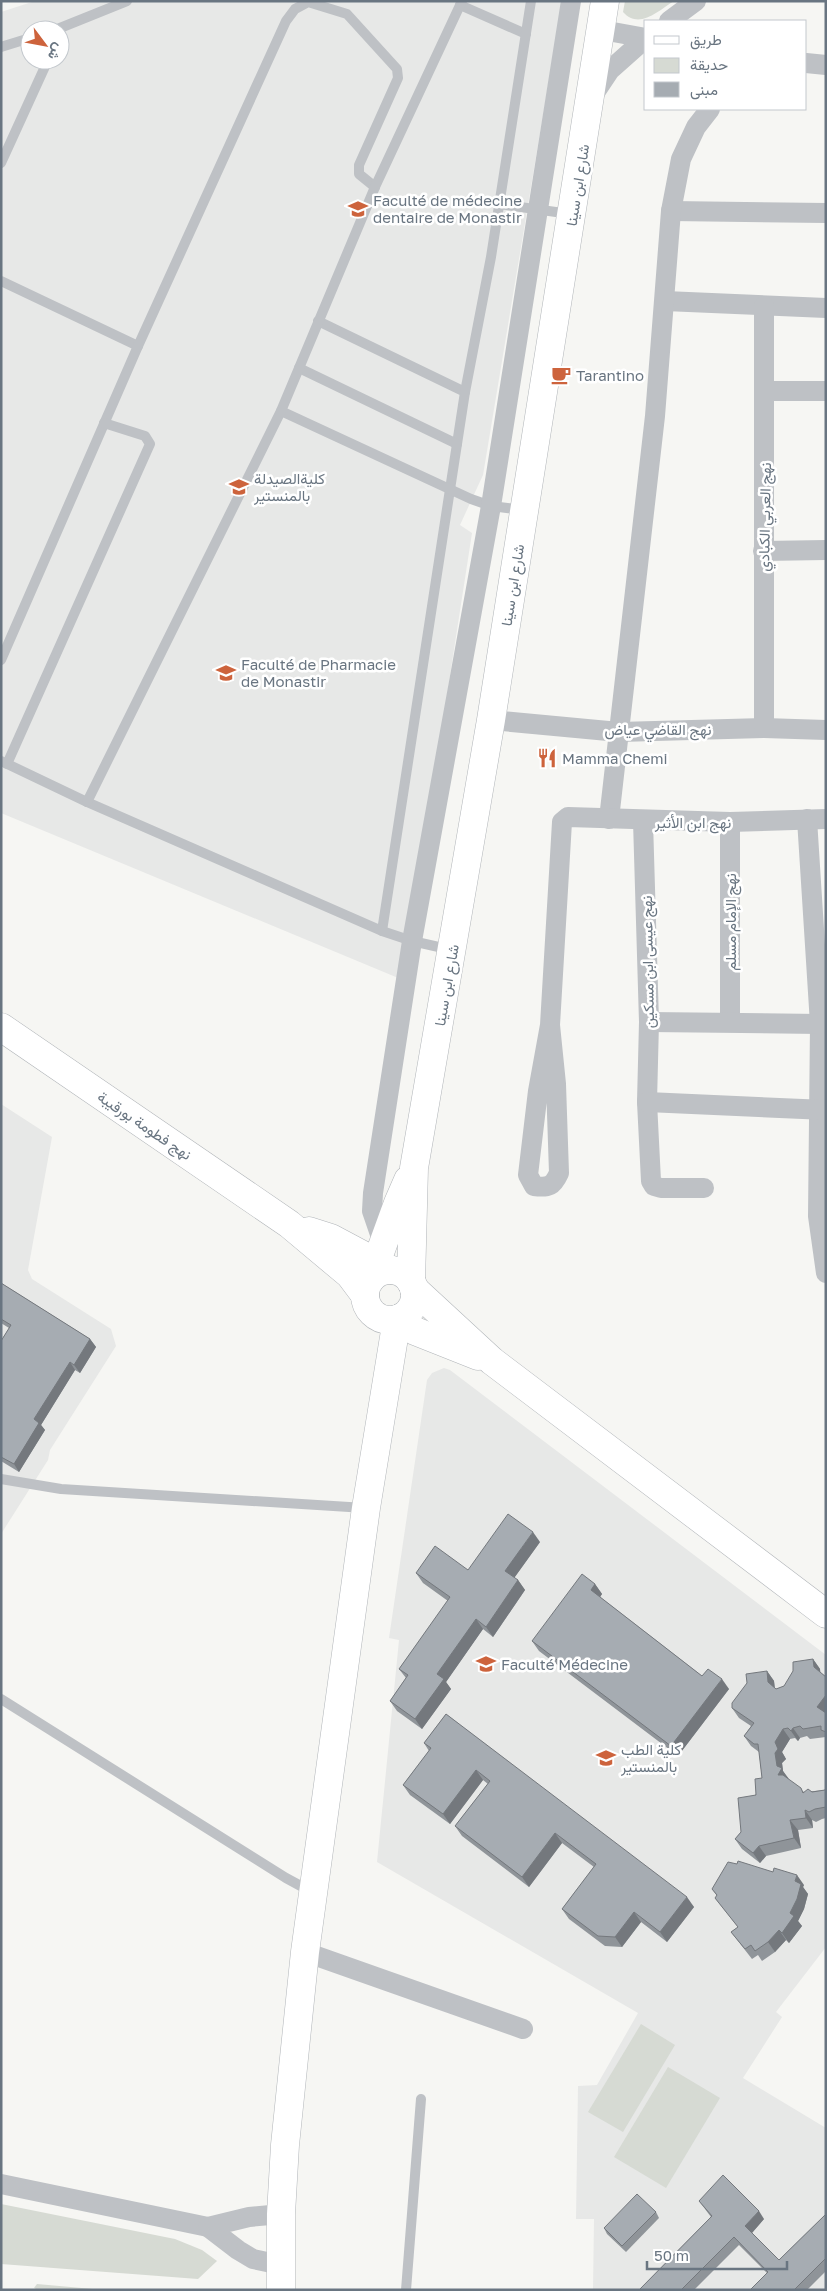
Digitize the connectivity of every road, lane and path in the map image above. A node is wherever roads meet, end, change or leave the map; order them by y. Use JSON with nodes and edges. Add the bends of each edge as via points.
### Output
{"nodes":[{"id":1,"x":127,"y":1,"type":"edge"},
{"id":2,"x":346,"y":1,"type":"edge"},
{"id":3,"x":531,"y":1,"type":"edge"},
{"id":4,"x":571,"y":1,"type":"edge"},
{"id":5,"x":606,"y":1,"type":"edge"},
{"id":6,"x":696,"y":1,"type":"edge"},
{"id":7,"x":461,"y":3,"type":"edge"},
{"id":8,"x":347,"y":14,"type":"junction"},
{"id":9,"x":670,"y":20,"type":"edge"},
{"id":10,"x":70,"y":25,"type":"edge"},
{"id":11,"x":602,"y":30,"type":"junction"},
{"id":12,"x":526,"y":34,"type":"junction"},
{"id":13,"x":644,"y":38,"type":"edge"},
{"id":14,"x":644,"y":40,"type":"edge"},
{"id":15,"x":20,"y":41,"type":"edge"},
{"id":16,"x":1,"y":47,"type":"edge"},
{"id":17,"x":807,"y":63,"type":"edge"},
{"id":18,"x":826,"y":65,"type":"edge"},
{"id":19,"x":43,"y":70,"type":"edge"},
{"id":20,"x":590,"y":101,"type":"junction"},
{"id":21,"x":709,"y":110,"type":"edge"},
{"id":22,"x":1,"y":163,"type":"edge"},
{"id":23,"x":375,"y":186,"type":"junction"},
{"id":24,"x":499,"y":204,"type":"junction"},
{"id":25,"x":537,"y":209,"type":"junction"},
{"id":26,"x":671,"y":211,"type":"junction"},
{"id":27,"x":826,"y":213,"type":"edge"},
{"id":28,"x":572,"y":215,"type":"junction"},
{"id":29,"x":1,"y":280,"type":"edge"},
{"id":30,"x":665,"y":301,"type":"junction"},
{"id":31,"x":764,"y":306,"type":"junction"},
{"id":32,"x":826,"y":308,"type":"edge"},
{"id":33,"x":318,"y":321,"type":"junction"},
{"id":34,"x":138,"y":346,"type":"junction"},
{"id":35,"x":299,"y":368,"type":"junction"},
{"id":36,"x":765,"y":391,"type":"junction"},
{"id":37,"x":826,"y":391,"type":"edge"},
{"id":38,"x":465,"y":392,"type":"junction"},
{"id":39,"x":281,"y":410,"type":"junction"},
{"id":40,"x":104,"y":423,"type":"junction"},
{"id":41,"x":457,"y":444,"type":"junction"},
{"id":42,"x":449,"y":489,"type":"junction"},
{"id":43,"x":491,"y":506,"type":"junction"},
{"id":44,"x":523,"y":510,"type":"junction"},
{"id":45,"x":826,"y":550,"type":"edge"},
{"id":46,"x":763,"y":551,"type":"junction"},
{"id":47,"x":1,"y":660,"type":"edge"},
{"id":48,"x":491,"y":720,"type":"junction"},
{"id":49,"x":764,"y":728,"type":"junction"},
{"id":50,"x":826,"y":730,"type":"edge"},
{"id":51,"x":619,"y":732,"type":"junction"},
{"id":52,"x":4,"y":762,"type":"edge"},
{"id":53,"x":87,"y":802,"type":"junction"},
{"id":54,"x":609,"y":819,"type":"junction"},
{"id":55,"x":816,"y":819,"type":"edge"},
{"id":56,"x":643,"y":821,"type":"junction"},
{"id":57,"x":730,"y":822,"type":"junction"},
{"id":58,"x":819,"y":903,"type":"edge"},
{"id":59,"x":382,"y":931,"type":"junction"},
{"id":60,"x":412,"y":941,"type":"junction"},
{"id":61,"x":453,"y":950,"type":"junction"},
{"id":62,"x":649,"y":1022,"type":"junction"},
{"id":63,"x":730,"y":1022,"type":"junction"},
{"id":64,"x":820,"y":1024,"type":"junction"},
{"id":65,"x":550,"y":1025,"type":"junction"},
{"id":66,"x":1,"y":1027,"type":"edge"},
{"id":67,"x":647,"y":1102,"type":"junction"},
{"id":68,"x":823,"y":1110,"type":"edge"},
{"id":69,"x":414,"y":1168,"type":"junction"},
{"id":70,"x":704,"y":1188,"type":"dead end"},
{"id":71,"x":826,"y":1273,"type":"edge"},
{"id":72,"x":388,"y":1287,"type":"junction"},
{"id":73,"x":1,"y":1479,"type":"edge"},
{"id":74,"x":366,"y":1508,"type":"junction"},
{"id":75,"x":826,"y":1614,"type":"edge"},
{"id":76,"x":1,"y":1699,"type":"edge"},
{"id":77,"x":314,"y":1893,"type":"junction"},
{"id":78,"x":305,"y":1952,"type":"junction"},
{"id":79,"x":522,"y":2029,"type":"dead end"},
{"id":80,"x":421,"y":2099,"type":"dead end"},
{"id":81,"x":1,"y":2184,"type":"edge"},
{"id":82,"x":281,"y":2214,"type":"junction"},
{"id":83,"x":208,"y":2227,"type":"junction"},
{"id":84,"x":281,"y":2277,"type":"edge"},
{"id":85,"x":406,"y":2290,"type":"edge"}],
"edges":[{"from":1,"to":10,"type":"lane"},
{"from":2,"to":8,"type":"lane"},
{"from":3,"to":12,"type":"lane"},
{"from":4,"to":25,"type":"street"},
{"from":5,"to":11,"type":"main road","name":"شارع ابن سينا"},
{"from":6,"to":9,"type":"street"},
{"from":7,"to":12,"type":"lane"},
{"from":7,"to":23,"type":"lane"},
{"from":8,"to":23,"type":"lane","via":[[397,69],[398,78],[359,165],[359,174]]},
{"from":8,"to":34,"type":"lane","via":[[308,2],[295,9],[286,21]]},
{"from":11,"to":13,"type":"street"},
{"from":11,"to":20,"type":"main road","name":"شارع ابن سينا"},
{"from":12,"to":24,"type":"lane"},
{"from":14,"to":20,"type":"street","via":[[610,70]]},
{"from":15,"to":16,"type":"lane"},
{"from":17,"to":18,"type":"street"},
{"from":19,"to":22,"type":"lane"},
{"from":20,"to":28,"type":"main road","name":"شارع ابن سينا"},
{"from":21,"to":26,"type":"street","via":[[696,127],[681,159]]},
{"from":23,"to":33,"type":"lane"},
{"from":24,"to":25,"type":"lane"},
{"from":24,"to":38,"type":"lane"},
{"from":25,"to":28,"type":"lane"},
{"from":25,"to":43,"type":"street"},
{"from":26,"to":27,"type":"street"},
{"from":26,"to":30,"type":"street"},
{"from":28,"to":44,"type":"main road","name":"شارع ابن سينا"},
{"from":29,"to":34,"type":"lane"},
{"from":30,"to":31,"type":"street"},
{"from":30,"to":51,"type":"street"},
{"from":31,"to":32,"type":"street"},
{"from":31,"to":36,"type":"street","name":"نهج العربي الكبادي"},
{"from":33,"to":35,"type":"lane"},
{"from":33,"to":38,"type":"lane"},
{"from":34,"to":40,"type":"lane"},
{"from":35,"to":39,"type":"lane"},
{"from":35,"to":41,"type":"lane"},
{"from":36,"to":37,"type":"street"},
{"from":36,"to":46,"type":"street","name":"نهج العربي الكبادي"},
{"from":38,"to":41,"type":"lane"},
{"from":39,"to":42,"type":"lane"},
{"from":39,"to":53,"type":"lane"},
{"from":40,"to":47,"type":"lane"},
{"from":40,"to":52,"type":"lane","via":[[145,436],[150,444]]},
{"from":41,"to":42,"type":"lane"},
{"from":42,"to":43,"type":"lane"},
{"from":42,"to":59,"type":"lane"},
{"from":43,"to":44,"type":"lane"},
{"from":43,"to":60,"type":"street"},
{"from":44,"to":48,"type":"main road","name":"شارع ابن سينا"},
{"from":45,"to":46,"type":"street"},
{"from":46,"to":49,"type":"street","name":"نهج العربي الكبادي"},
{"from":48,"to":51,"type":"street","name":"نهج القاضي عياض"},
{"from":48,"to":61,"type":"main road","name":"شارع ابن سينا"},
{"from":49,"to":50,"type":"street","name":"نهج القاضي عياض"},
{"from":49,"to":51,"type":"street","name":"نهج القاضي عياض"},
{"from":51,"to":54,"type":"street"},
{"from":52,"to":53,"type":"lane"},
{"from":53,"to":59,"type":"lane"},
{"from":54,"to":56,"type":"street","name":"نهج ابن الأثير"},
{"from":54,"to":65,"type":"street","name":"نهج ابن الأثير","via":[[568,817],[562,822]]},
{"from":55,"to":57,"type":"street","name":"نهج ابن الأثير"},
{"from":55,"to":58,"type":"street"},
{"from":56,"to":57,"type":"street","name":"نهج ابن الأثير"},
{"from":56,"to":62,"type":"street","name":"نهج عيسى ابن مسكين"},
{"from":57,"to":63,"type":"street","name":"نهج الإمام مسلم"},
{"from":58,"to":64,"type":"street"},
{"from":59,"to":60,"type":"lane"},
{"from":60,"to":61,"type":"lane"},
{"from":60,"to":72,"type":"street","via":[[373,1193],[372,1211]]},
{"from":61,"to":69,"type":"main road","name":"شارع ابن سينا"},
{"from":62,"to":63,"type":"street"},
{"from":62,"to":67,"type":"street","name":"نهج عيسى ابن مسكين"},
{"from":63,"to":64,"type":"street"},
{"from":64,"to":68,"type":"street"},
{"from":65,"to":65,"type":"street","via":[[559,1173],[553,1184],[546,1188],[534,1186],[528,1175]]},
{"from":66,"to":72,"type":"main road","name":"نهج فطومة بورقيبة","via":[[289,1224],[350,1275]]},
{"from":67,"to":68,"type":"street"},
{"from":67,"to":70,"type":"street","name":"نهج عيسى ابن مسكين","via":[[651,1181],[654,1186]]},
{"from":68,"to":71,"type":"street","via":[[818,1216]]},
{"from":69,"to":72,"type":"main road"},
{"from":69,"to":72,"type":"main road","via":[[398,1203]]},
{"from":72,"to":74,"type":"main road","via":[[379,1336],[384,1391]]},
{"from":72,"to":75,"type":"main road","via":[[415,1331],[492,1361]]},
{"from":73,"to":74,"type":"lane","via":[[61,1489]]},
{"from":74,"to":77,"type":"main road"},
{"from":76,"to":77,"type":"lane"},
{"from":77,"to":78,"type":"main road"},
{"from":78,"to":79,"type":"street"},
{"from":78,"to":82,"type":"main road"},
{"from":80,"to":85,"type":"lane"},
{"from":81,"to":83,"type":"street"},
{"from":82,"to":83,"type":"street","via":[[249,2217]]},
{"from":82,"to":84,"type":"main road"},
{"from":83,"to":84,"type":"street"}]}
